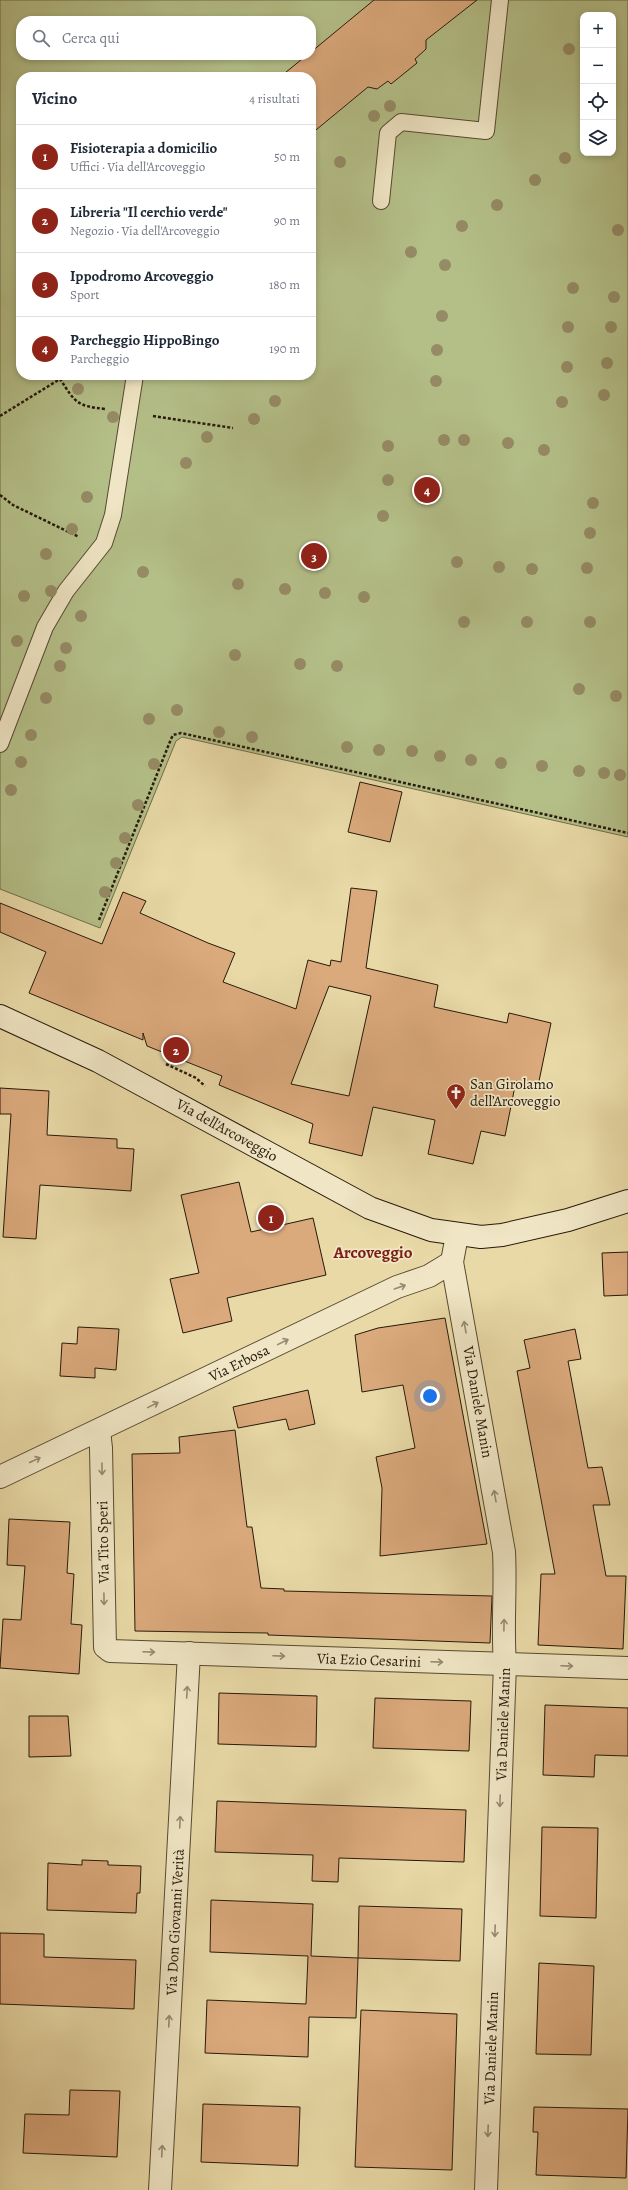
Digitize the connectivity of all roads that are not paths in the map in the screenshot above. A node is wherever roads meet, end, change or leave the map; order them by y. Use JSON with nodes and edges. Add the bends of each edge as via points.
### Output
{"nodes":[{"id":1,"x":500,"y":0,"type":"edge"},
{"id":2,"x":381,"y":201,"type":"dead end"},
{"id":3,"x":135,"y":380,"type":"edge"},
{"id":4,"x":0,"y":744,"type":"edge"},
{"id":5,"x":0,"y":1016,"type":"edge"},
{"id":6,"x":628,"y":1201,"type":"edge"},
{"id":7,"x":456,"y":1235,"type":"junction"},
{"id":8,"x":452,"y":1262,"type":"junction"},
{"id":9,"x":99,"y":1430,"type":"junction"},
{"id":10,"x":0,"y":1477,"type":"edge"},
{"id":11,"x":110,"y":1651,"type":"joint"},
{"id":12,"x":189,"y":1653,"type":"junction"},
{"id":13,"x":505,"y":1664,"type":"junction"},
{"id":14,"x":628,"y":1668,"type":"edge"},
{"id":15,"x":160,"y":2190,"type":"edge"},
{"id":16,"x":486,"y":2190,"type":"edge"}],
"edges":[{"from":1,"to":2,"type":"lane","via":[[486,131],[401,122],[388,133]]},
{"from":3,"to":4,"type":"lane","via":[[108,532],[99,551],[66,592],[45,627]]},
{"from":5,"to":7,"type":"street","name":"Via dell'Arcoveggio","via":[[98,1061],[370,1208],[425,1228]]},
{"from":6,"to":7,"type":"street","name":"Via dell'Arcoveggio","via":[[568,1220],[502,1235]]},
{"from":7,"to":8,"type":"street"},
{"from":9,"to":8,"type":"street","name":"Via Erbosa","one_way":true,"via":[[398,1287],[429,1276]]},
{"from":13,"to":8,"type":"street","name":"Via Daniele Manin","one_way":true,"via":[[504,1552]]},
{"from":10,"to":9,"type":"street","name":"Via Erbosa","one_way":true},
{"from":9,"to":11,"type":"street","name":"Via Tito Speri","one_way":true,"via":[[105,1647]]},
{"from":11,"to":12,"type":"street","name":"Via Ezio Cesarini","one_way":true},
{"from":12,"to":13,"type":"street","name":"Via Ezio Cesarini","one_way":true},
{"from":15,"to":12,"type":"street","name":"Via Don Giovanni Verità","one_way":true},
{"from":13,"to":14,"type":"street","name":"Via Ezio Cesarini","one_way":true},
{"from":13,"to":16,"type":"street","name":"Via Daniele Manin","one_way":true}]}
